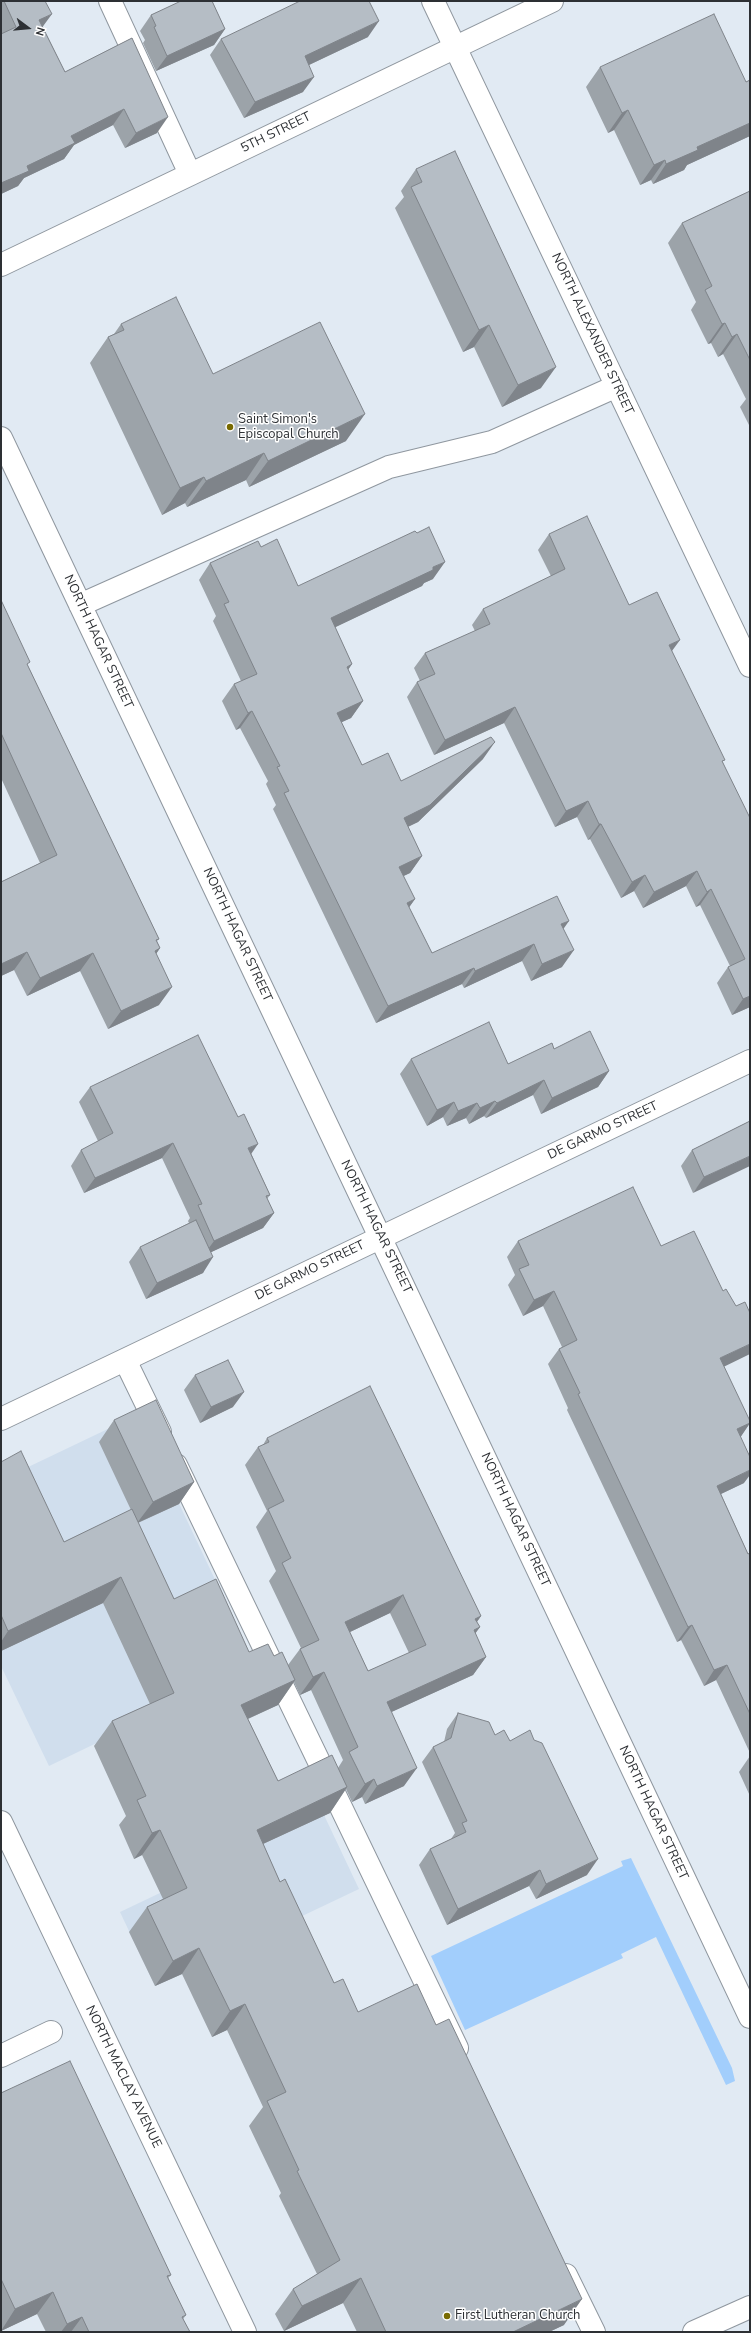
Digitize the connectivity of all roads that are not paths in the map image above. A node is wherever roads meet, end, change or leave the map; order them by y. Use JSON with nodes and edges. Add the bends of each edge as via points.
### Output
{"nodes":[{"id":1,"x":110,"y":1,"type":"edge"},
{"id":2,"x":433,"y":1,"type":"edge"},
{"id":3,"x":552,"y":1,"type":"edge"},
{"id":4,"x":455,"y":47,"type":"junction"},
{"id":5,"x":190,"y":174,"type":"junction"},
{"id":6,"x":1,"y":265,"type":"edge"},
{"id":7,"x":617,"y":386,"type":"junction"},
{"id":8,"x":1,"y":438,"type":"edge"},
{"id":9,"x":80,"y":606,"type":"junction"},
{"id":10,"x":750,"y":666,"type":"edge"},
{"id":11,"x":750,"y":1061,"type":"edge"},
{"id":12,"x":380,"y":1238,"type":"junction"},
{"id":13,"x":125,"y":1360,"type":"junction"},
{"id":14,"x":1,"y":1419,"type":"edge"},
{"id":15,"x":1,"y":1822,"type":"edge"},
{"id":16,"x":750,"y":2017,"type":"edge"},
{"id":17,"x":51,"y":2032,"type":"dead end"},
{"id":18,"x":1,"y":2056,"type":"edge"},
{"id":19,"x":465,"y":2066,"type":"edge"},
{"id":20,"x":559,"y":2260,"type":"edge"},
{"id":21,"x":750,"y":2307,"type":"edge"},
{"id":22,"x":245,"y":2332,"type":"edge"},
{"id":23,"x":594,"y":2332,"type":"edge"},
{"id":24,"x":694,"y":2332,"type":"edge"}],
"edges":[{"from":1,"to":5,"type":"street"},
{"from":2,"to":4,"type":"street","name":"NORTH ALEXANDER STREET"},
{"from":3,"to":4,"type":"street","name":"5TH STREET"},
{"from":4,"to":5,"type":"street","name":"5TH STREET"},
{"from":4,"to":7,"type":"street","name":"NORTH ALEXANDER STREET"},
{"from":5,"to":6,"type":"street","name":"5TH STREET"},
{"from":7,"to":9,"type":"street","via":[[492,442],[390,467]]},
{"from":7,"to":10,"type":"street","name":"NORTH ALEXANDER STREET"},
{"from":8,"to":9,"type":"street","name":"NORTH HAGAR STREET"},
{"from":9,"to":12,"type":"street","name":"NORTH HAGAR STREET"},
{"from":11,"to":12,"type":"street","name":"DE GARMO STREET"},
{"from":12,"to":13,"type":"street","name":"DE GARMO STREET"},
{"from":12,"to":16,"type":"street","name":"NORTH HAGAR STREET"},
{"from":13,"to":14,"type":"street","name":"DE GARMO STREET"},
{"from":13,"to":19,"type":"street"},
{"from":15,"to":22,"type":"street","name":"NORTH MACLAY AVENUE"},
{"from":17,"to":18,"type":"street"},
{"from":20,"to":23,"type":"street"},
{"from":21,"to":24,"type":"street"}]}
